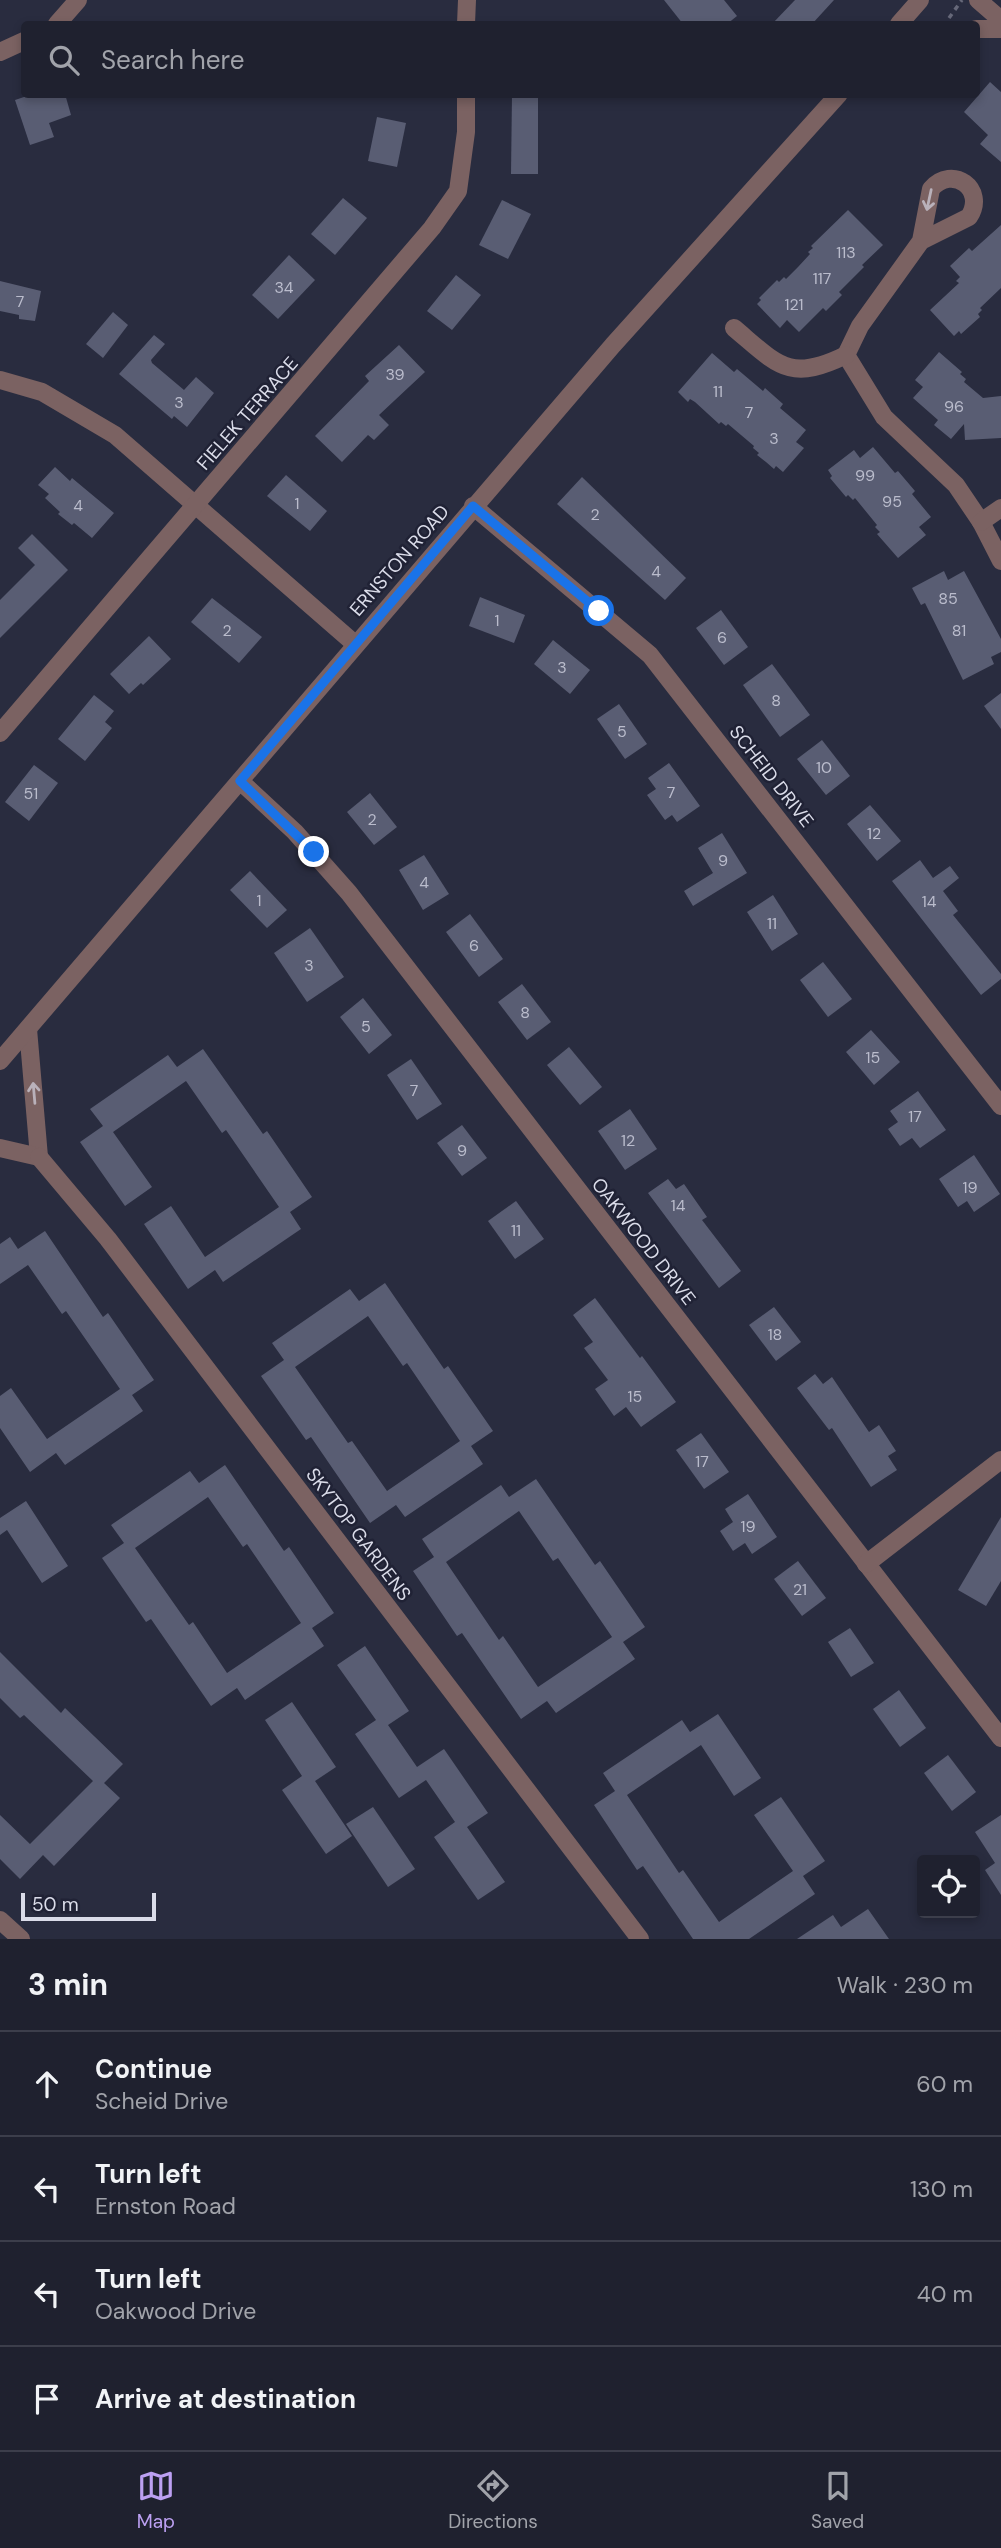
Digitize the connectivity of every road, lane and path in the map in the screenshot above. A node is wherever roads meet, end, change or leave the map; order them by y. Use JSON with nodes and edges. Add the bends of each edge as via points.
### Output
{"nodes":[{"id":1,"x":78,"y":0,"type":"edge"},
{"id":2,"x":467,"y":0,"type":"edge"},
{"id":3,"x":920,"y":0,"type":"edge"},
{"id":4,"x":962,"y":0,"type":"edge"},
{"id":5,"x":978,"y":0,"type":"edge"},
{"id":6,"x":949,"y":18,"type":"dead end"},
{"id":7,"x":1001,"y":20,"type":"edge"},
{"id":8,"x":60,"y":21,"type":"edge"},
{"id":9,"x":466,"y":21,"type":"edge"},
{"id":10,"x":902,"y":21,"type":"edge"},
{"id":11,"x":980,"y":29,"type":"edge"},
{"id":12,"x":1001,"y":29,"type":"edge"},
{"id":13,"x":21,"y":42,"type":"edge"},
{"id":14,"x":0,"y":52,"type":"edge"},
{"id":15,"x":466,"y":98,"type":"edge"},
{"id":16,"x":835,"y":98,"type":"edge"},
{"id":17,"x":921,"y":241,"type":"dead end"},
{"id":18,"x":734,"y":328,"type":"dead end"},
{"id":19,"x":846,"y":355,"type":"junction"},
{"id":20,"x":0,"y":380,"type":"edge"},
{"id":21,"x":195,"y":505,"type":"junction"},
{"id":22,"x":473,"y":506,"type":"junction"},
{"id":23,"x":1001,"y":508,"type":"edge"},
{"id":24,"x":981,"y":522,"type":"junction"},
{"id":25,"x":1001,"y":561,"type":"edge"},
{"id":26,"x":355,"y":644,"type":"junction"},
{"id":27,"x":0,"y":733,"type":"edge"},
{"id":28,"x":240,"y":781,"type":"junction"},
{"id":29,"x":28,"y":1029,"type":"junction"},
{"id":30,"x":0,"y":1061,"type":"edge"},
{"id":31,"x":1001,"y":1106,"type":"edge"},
{"id":32,"x":0,"y":1147,"type":"edge"},
{"id":33,"x":39,"y":1157,"type":"junction"},
{"id":34,"x":1001,"y":1461,"type":"edge"},
{"id":35,"x":866,"y":1564,"type":"junction"},
{"id":36,"x":1001,"y":1738,"type":"edge"},
{"id":37,"x":0,"y":1920,"type":"edge"},
{"id":38,"x":21,"y":1939,"type":"edge"},
{"id":39,"x":640,"y":1939,"type":"edge"}],
"edges":[{"from":1,"to":8,"type":"street"},
{"from":2,"to":9,"type":"street"},
{"from":3,"to":10,"type":"street"},
{"from":4,"to":6,"type":"path"},
{"from":5,"to":7,"type":"street"},
{"from":11,"to":12,"type":"street"},
{"from":13,"to":14,"type":"street"},
{"from":15,"to":21,"type":"street","name":"FIELEK TERRACE","via":[[458,191],[432,228]]},
{"from":16,"to":22,"type":"street","name":"ERNSTON ROAD"},
{"from":17,"to":19,"type":"street","via":[[860,326]]},
{"from":18,"to":19,"type":"street","via":[[776,363],[799,369],[822,367]]},
{"from":19,"to":24,"type":"street","via":[[884,417],[956,485]]},
{"from":20,"to":21,"type":"street","via":[[42,392],[115,435]]},
{"from":21,"to":26,"type":"street"},
{"from":21,"to":27,"type":"street","name":"FIELEK TERRACE"},
{"from":22,"to":26,"type":"street","name":"ERNSTON ROAD"},
{"from":22,"to":31,"type":"street","name":"SCHEID DRIVE","via":[[650,656]]},
{"from":23,"to":24,"type":"street"},
{"from":24,"to":25,"type":"street"},
{"from":26,"to":28,"type":"street","name":"ERNSTON ROAD"},
{"from":28,"to":29,"type":"street","name":"ERNSTON ROAD"},
{"from":28,"to":35,"type":"street","name":"OAKWOOD DRIVE","via":[[295,832],[349,893]]},
{"from":29,"to":30,"type":"street","name":"ERNSTON ROAD"},
{"from":33,"to":29,"type":"street","one_way":true},
{"from":32,"to":33,"type":"street"},
{"from":33,"to":39,"type":"street","name":"SKYTOP GARDENS","via":[[108,1239]]},
{"from":34,"to":35,"type":"street"},
{"from":35,"to":36,"type":"street","name":"OAKWOOD DRIVE"},
{"from":37,"to":38,"type":"street"}]}
